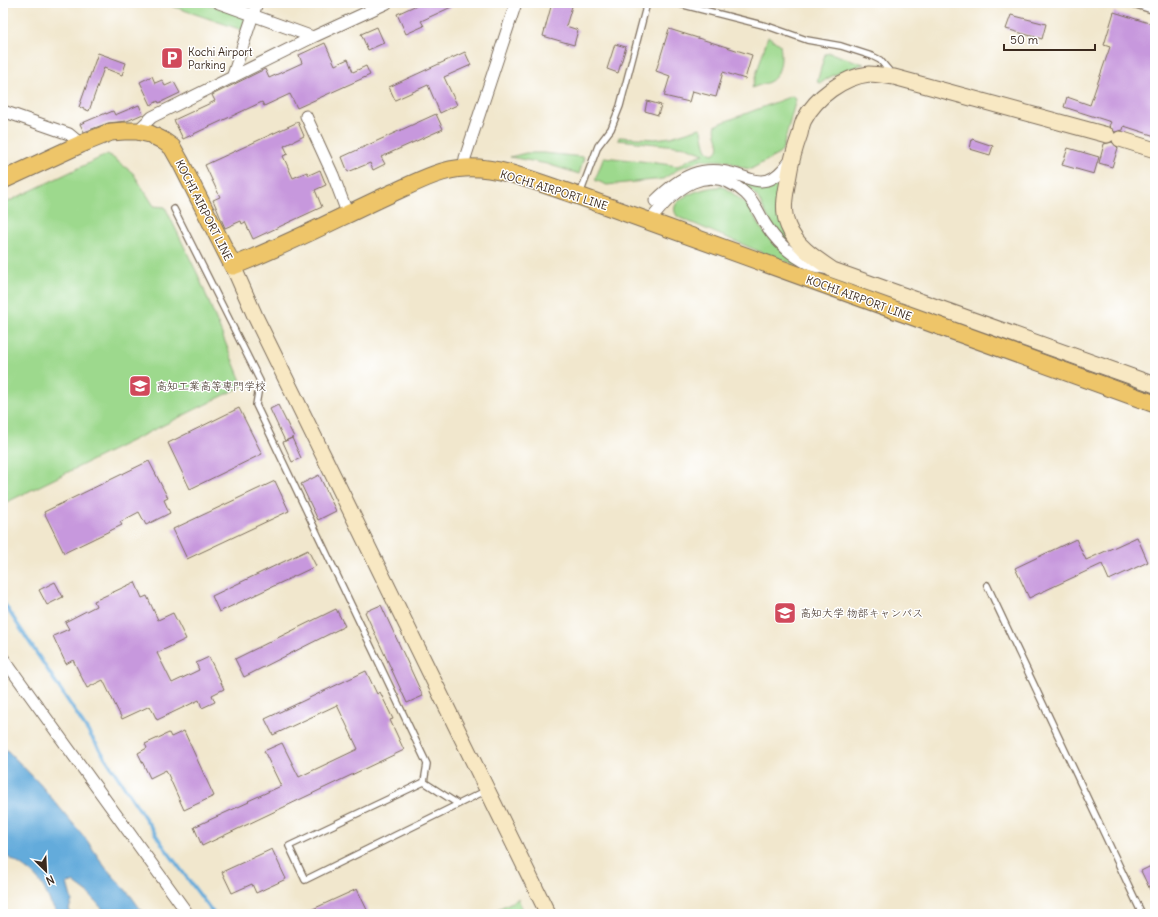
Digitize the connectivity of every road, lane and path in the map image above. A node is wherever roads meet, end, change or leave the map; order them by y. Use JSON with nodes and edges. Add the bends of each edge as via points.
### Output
{"nodes":[{"id":1,"x":219,"y":3,"type":"edge"},
{"id":2,"x":257,"y":3,"type":"edge"},
{"id":3,"x":387,"y":3,"type":"edge"},
{"id":4,"x":516,"y":3,"type":"edge"},
{"id":5,"x":647,"y":3,"type":"edge"},
{"id":6,"x":676,"y":3,"type":"edge"},
{"id":7,"x":1130,"y":3,"type":"edge"},
{"id":8,"x":1155,"y":11,"type":"edge"},
{"id":9,"x":253,"y":15,"type":"junction"},
{"id":10,"x":313,"y":37,"type":"junction"},
{"id":11,"x":894,"y":77,"type":"junction"},
{"id":12,"x":232,"y":78,"type":"junction"},
{"id":13,"x":3,"y":111,"type":"edge"},
{"id":14,"x":306,"y":116,"type":"dead end"},
{"id":15,"x":137,"y":131,"type":"junction"},
{"id":16,"x":81,"y":144,"type":"junction"},
{"id":17,"x":1155,"y":150,"type":"edge"},
{"id":18,"x":792,"y":160,"type":"junction"},
{"id":19,"x":464,"y":168,"type":"junction"},
{"id":20,"x":3,"y":180,"type":"edge"},
{"id":21,"x":579,"y":196,"type":"junction"},
{"id":22,"x":174,"y":208,"type":"dead end"},
{"id":23,"x":349,"y":213,"type":"junction"},
{"id":24,"x":650,"y":221,"type":"junction"},
{"id":25,"x":233,"y":266,"type":"junction"},
{"id":26,"x":833,"y":270,"type":"junction"},
{"id":27,"x":1155,"y":385,"type":"edge"},
{"id":28,"x":1155,"y":404,"type":"edge"},
{"id":29,"x":987,"y":585,"type":"dead end"},
{"id":30,"x":3,"y":658,"type":"edge"},
{"id":31,"x":424,"y":782,"type":"junction"},
{"id":32,"x":487,"y":790,"type":"junction"},
{"id":33,"x":458,"y":804,"type":"junction"},
{"id":34,"x":188,"y":914,"type":"edge"},
{"id":35,"x":548,"y":914,"type":"edge"},
{"id":36,"x":1142,"y":914,"type":"edge"}],
"edges":[{"from":1,"to":9,"type":"street"},
{"from":2,"to":9,"type":"street"},
{"from":3,"to":10,"type":"street"},
{"from":4,"to":19,"type":"street","via":[[465,158]]},
{"from":5,"to":21,"type":"lane","via":[[620,106],[611,129],[598,146]]},
{"from":6,"to":11,"type":"lane","via":[[872,56],[880,60]]},
{"from":7,"to":8,"type":"lane"},
{"from":9,"to":10,"type":"street"},
{"from":9,"to":12,"type":"street"},
{"from":10,"to":12,"type":"street"},
{"from":11,"to":17,"type":"street"},
{"from":11,"to":18,"type":"street","via":[[871,74],[860,76],[823,96],[804,120]]},
{"from":12,"to":15,"type":"street","via":[[152,117]]},
{"from":13,"to":16,"type":"street","via":[[69,134]]},
{"from":14,"to":23,"type":"street"},
{"from":15,"to":16,"type":"main road","name":"KOCHI AIRPORT LINE","via":[[111,132]]},
{"from":15,"to":25,"type":"main road","name":"KOCHI AIRPORT LINE","via":[[150,134],[172,147]]},
{"from":16,"to":20,"type":"main road","name":"KOCHI AIRPORT LINE"},
{"from":18,"to":24,"type":"street","via":[[778,174],[761,181],[723,171],[711,170],[691,174],[675,183],[655,202]]},
{"from":18,"to":26,"type":"street","via":[[784,204],[788,226],[805,249]]},
{"from":19,"to":21,"type":"main road","name":"KOCHI AIRPORT LINE","via":[[481,168],[524,178]]},
{"from":19,"to":23,"type":"main road","name":"KOCHI AIRPORT LINE","via":[[423,179]]},
{"from":21,"to":24,"type":"main road","name":"KOCHI AIRPORT LINE"},
{"from":22,"to":31,"type":"lane","via":[[260,382],[256,405],[427,764]]},
{"from":23,"to":25,"type":"main road","name":"KOCHI AIRPORT LINE"},
{"from":24,"to":26,"type":"street","via":[[662,205],[680,189],[702,180],[723,180],[747,194],[777,241],[799,259],[812,266]]},
{"from":24,"to":28,"type":"main road","name":"KOCHI AIRPORT LINE"},
{"from":25,"to":32,"type":"street","via":[[255,316]]},
{"from":26,"to":27,"type":"street"},
{"from":29,"to":36,"type":"lane"},
{"from":30,"to":34,"type":"street"},
{"from":31,"to":33,"type":"lane"},
{"from":31,"to":33,"type":"lane","via":[[289,846],[305,880]]},
{"from":32,"to":33,"type":"lane"},
{"from":32,"to":35,"type":"street"}]}
